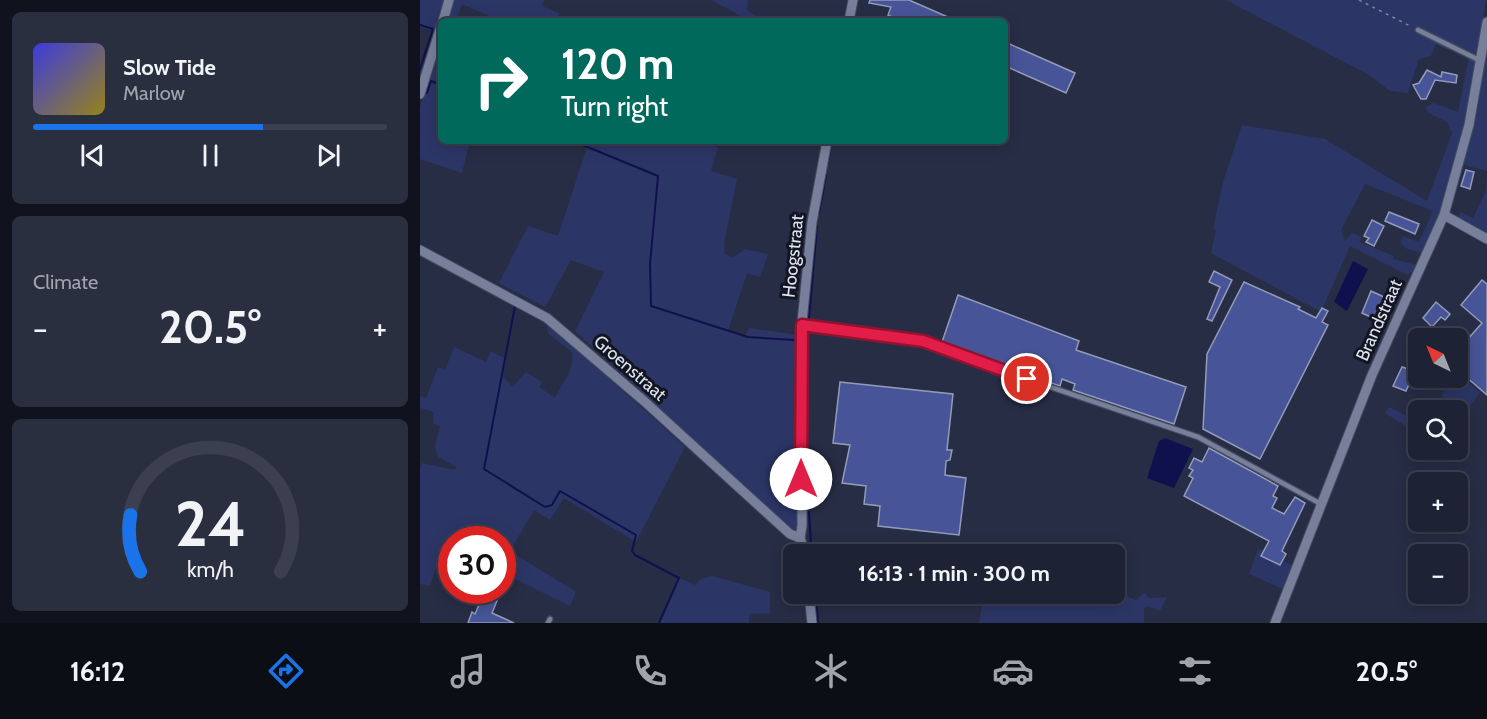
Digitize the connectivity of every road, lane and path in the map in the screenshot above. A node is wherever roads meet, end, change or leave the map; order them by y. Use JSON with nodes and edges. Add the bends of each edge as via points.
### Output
{"nodes":[{"id":1,"x":449,"y":0,"type":"edge"},
{"id":2,"x":853,"y":0,"type":"edge"},
{"id":3,"x":1359,"y":0,"type":"edge"},
{"id":4,"x":444,"y":18,"type":"edge"},
{"id":5,"x":850,"y":18,"type":"edge"},
{"id":6,"x":1487,"y":22,"type":"edge"},
{"id":7,"x":1418,"y":30,"type":"joint"},
{"id":8,"x":438,"y":36,"type":"edge"},
{"id":9,"x":1480,"y":61,"type":"junction"},
{"id":10,"x":420,"y":94,"type":"edge"},
{"id":11,"x":826,"y":144,"type":"edge"},
{"id":12,"x":1444,"y":214,"type":"junction"},
{"id":13,"x":1487,"y":239,"type":"edge"},
{"id":14,"x":420,"y":250,"type":"edge"},
{"id":15,"x":802,"y":325,"type":"junction"},
{"id":16,"x":1321,"y":504,"type":"junction"},
{"id":17,"x":800,"y":538,"type":"junction"},
{"id":18,"x":802,"y":544,"type":"edge"},
{"id":19,"x":810,"y":604,"type":"edge"},
{"id":20,"x":812,"y":623,"type":"edge"},
{"id":21,"x":1275,"y":623,"type":"edge"}],
"edges":[{"from":1,"to":4,"type":"street"},
{"from":2,"to":5,"type":"street"},
{"from":3,"to":7,"type":"path"},
{"from":6,"to":9,"type":"street","name":"Brandstraat"},
{"from":7,"to":9,"type":"lane"},
{"from":8,"to":10,"type":"street"},
{"from":9,"to":12,"type":"street","name":"Brandstraat","via":[[1469,125]]},
{"from":11,"to":15,"type":"street","name":"Hoogstraat","via":[[812,222]]},
{"from":12,"to":13,"type":"street"},
{"from":12,"to":16,"type":"street","name":"Brandstraat"},
{"from":14,"to":17,"type":"street","name":"Groenstraat","via":[[547,318],[790,534]]},
{"from":15,"to":16,"type":"lane","via":[[929,344],[1198,437]]},
{"from":15,"to":17,"type":"street","name":"Hoogstraat"},
{"from":16,"to":21,"type":"street","name":"Brandstraat"},
{"from":17,"to":18,"type":"street","name":"Hoogstraat"},
{"from":19,"to":20,"type":"street"}]}
